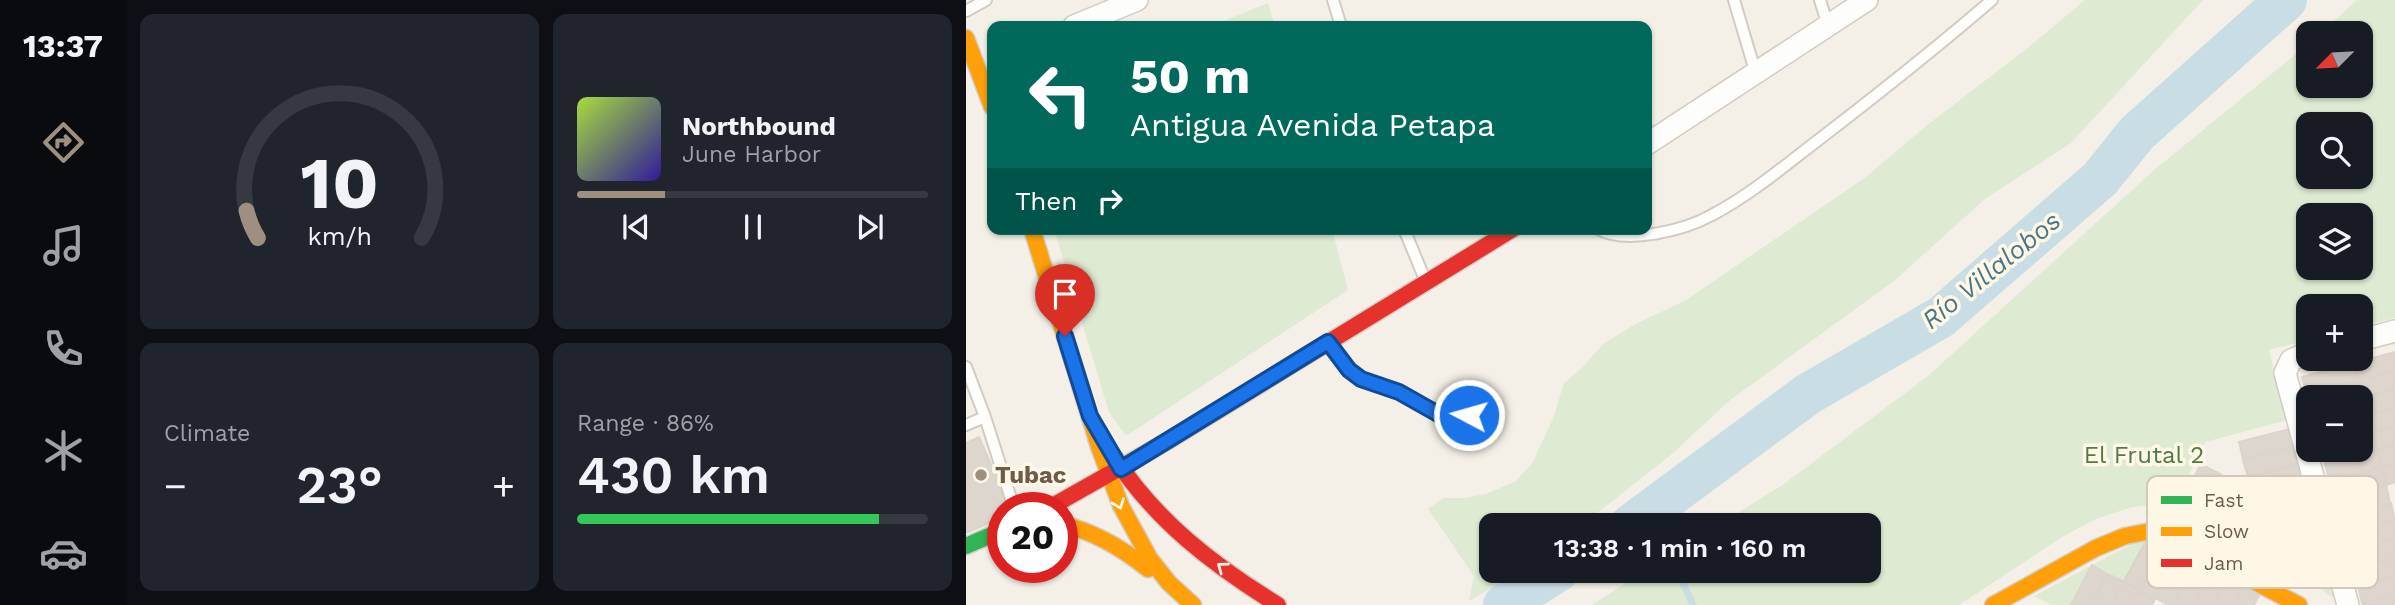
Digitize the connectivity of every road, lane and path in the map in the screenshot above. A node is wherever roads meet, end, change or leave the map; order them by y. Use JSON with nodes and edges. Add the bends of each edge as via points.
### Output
{"nodes":[{"id":1,"x":986,"y":0,"type":"edge"},
{"id":2,"x":1137,"y":0,"type":"edge"},
{"id":3,"x":1333,"y":0,"type":"edge"},
{"id":4,"x":1734,"y":0,"type":"edge"},
{"id":5,"x":1820,"y":0,"type":"edge"},
{"id":6,"x":1992,"y":0,"type":"edge"},
{"id":7,"x":1864,"y":1,"type":"edge"},
{"id":8,"x":966,"y":11,"type":"edge"},
{"id":9,"x":1086,"y":21,"type":"edge"},
{"id":10,"x":1339,"y":21,"type":"edge"},
{"id":11,"x":1828,"y":26,"type":"junction"},
{"id":12,"x":966,"y":38,"type":"edge"},
{"id":13,"x":985,"y":64,"type":"edge"},
{"id":14,"x":1756,"y":74,"type":"junction"},
{"id":15,"x":1652,"y":141,"type":"edge"},
{"id":16,"x":1652,"y":233,"type":"edge"},
{"id":17,"x":1034,"y":235,"type":"edge"},
{"id":18,"x":1407,"y":235,"type":"edge"},
{"id":19,"x":1504,"y":235,"type":"edge"},
{"id":20,"x":1616,"y":235,"type":"edge"},
{"id":21,"x":1643,"y":235,"type":"edge"},
{"id":22,"x":1427,"y":284,"type":"junction"},
{"id":23,"x":2395,"y":331,"type":"edge"},
{"id":24,"x":2373,"y":337,"type":"edge"},
{"id":25,"x":1328,"y":342,"type":"junction"},
{"id":26,"x":2296,"y":357,"type":"edge"},
{"id":27,"x":966,"y":367,"type":"edge"},
{"id":28,"x":1469,"y":415,"type":"dead end"},
{"id":29,"x":985,"y":417,"type":"junction"},
{"id":30,"x":966,"y":425,"type":"edge"},
{"id":31,"x":1115,"y":473,"type":"junction"},
{"id":32,"x":2313,"y":476,"type":"edge"},
{"id":33,"x":1009,"y":492,"type":"edge"},
{"id":34,"x":1078,"y":493,"type":"edge"},
{"id":35,"x":1078,"y":528,"type":"edge"},
{"id":36,"x":2147,"y":532,"type":"edge"},
{"id":37,"x":987,"y":537,"type":"edge"},
{"id":38,"x":966,"y":546,"type":"edge"},
{"id":39,"x":2267,"y":588,"type":"edge"},
{"id":40,"x":2343,"y":588,"type":"edge"},
{"id":41,"x":2008,"y":602,"type":"edge"},
{"id":42,"x":1192,"y":604,"type":"edge"},
{"id":43,"x":1278,"y":605,"type":"edge"},
{"id":44,"x":2299,"y":605,"type":"edge"},
{"id":45,"x":2348,"y":605,"type":"edge"}],
"edges":[{"from":1,"to":8,"type":"lane"},
{"from":2,"to":9,"type":"street"},
{"from":3,"to":10,"type":"lane"},
{"from":4,"to":14,"type":"lane"},
{"from":5,"to":11,"type":"lane"},
{"from":6,"to":16,"type":"lane","via":[[1900,78],[1748,193],[1710,216]]},
{"from":7,"to":11,"type":"street"},
{"from":11,"to":14,"type":"street"},
{"from":12,"to":13,"type":"main road"},
{"from":14,"to":15,"type":"street"},
{"from":17,"to":31,"type":"main road","via":[[1090,416]]},
{"from":18,"to":22,"type":"lane"},
{"from":19,"to":22,"type":"main road"},
{"from":20,"to":21,"type":"lane"},
{"from":22,"to":25,"type":"main road"},
{"from":23,"to":24,"type":"street"},
{"from":25,"to":28,"type":"lane","via":[[1361,379],[1399,392],[1438,414]]},
{"from":25,"to":31,"type":"main road"},
{"from":26,"to":32,"type":"street","via":[[2285,373]]},
{"from":27,"to":29,"type":"lane"},
{"from":29,"to":30,"type":"lane"},
{"from":29,"to":33,"type":"lane"},
{"from":31,"to":34,"type":"main road"},
{"from":31,"to":42,"type":"main road","one_way":true,"via":[[1128,526],[1162,577]]},
{"from":43,"to":31,"type":"main road","one_way":true,"via":[[1173,529]]},
{"from":35,"to":42,"type":"main road","via":[[1126,551]]},
{"from":36,"to":41,"type":"main road","via":[[2096,548]]},
{"from":37,"to":38,"type":"main road"},
{"from":39,"to":44,"type":"main road"},
{"from":40,"to":45,"type":"street"}]}
